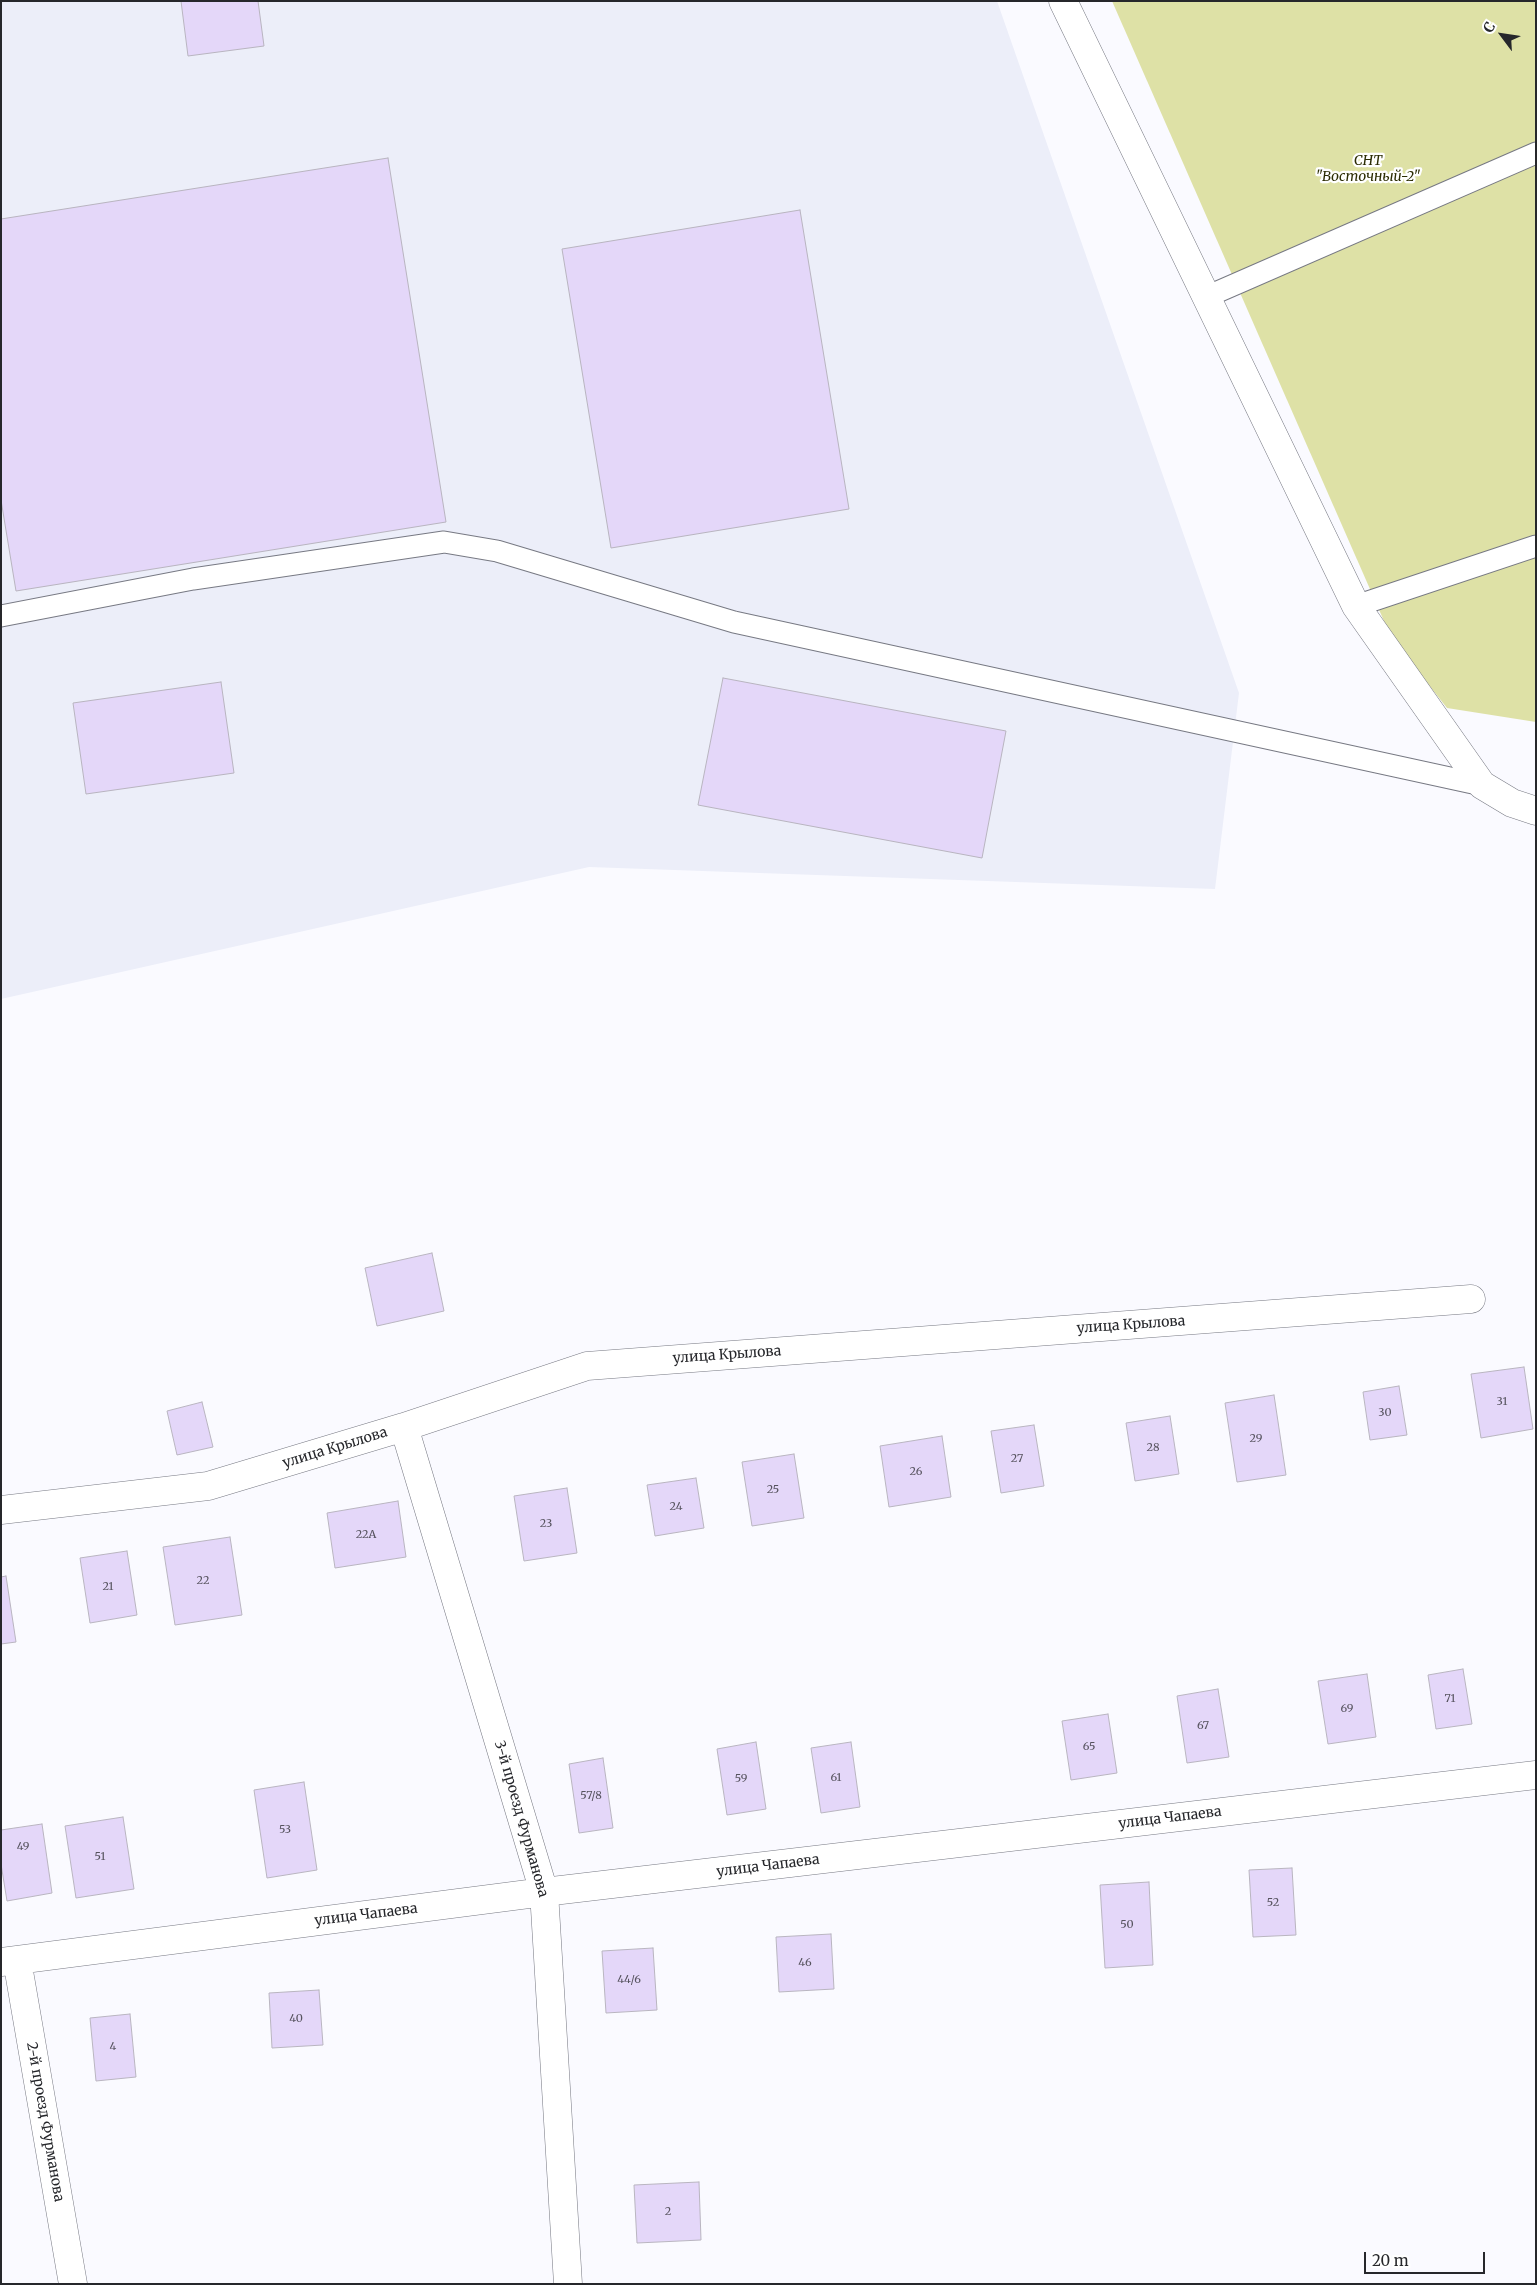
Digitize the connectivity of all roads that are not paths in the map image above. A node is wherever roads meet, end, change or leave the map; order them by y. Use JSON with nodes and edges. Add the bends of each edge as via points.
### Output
{"nodes":[{"id":1,"x":1063,"y":1,"type":"edge"},
{"id":2,"x":1536,"y":153,"type":"edge"},
{"id":3,"x":1206,"y":297,"type":"junction"},
{"id":4,"x":1536,"y":546,"type":"edge"},
{"id":5,"x":1356,"y":606,"type":"junction"},
{"id":6,"x":1,"y":616,"type":"edge"},
{"id":7,"x":1482,"y":785,"type":"junction"},
{"id":8,"x":1536,"y":811,"type":"edge"},
{"id":9,"x":1471,"y":1299,"type":"dead end"},
{"id":10,"x":404,"y":1427,"type":"junction"},
{"id":11,"x":1,"y":1510,"type":"edge"},
{"id":12,"x":1536,"y":1775,"type":"edge"},
{"id":13,"x":544,"y":1892,"type":"junction"},
{"id":14,"x":9,"y":1961,"type":"edge"},
{"id":15,"x":73,"y":2284,"type":"edge"},
{"id":16,"x":568,"y":2284,"type":"edge"}],
"edges":[{"from":1,"to":3,"type":"street"},
{"from":2,"to":3,"type":"lane"},
{"from":3,"to":5,"type":"street"},
{"from":4,"to":5,"type":"lane"},
{"from":5,"to":7,"type":"street"},
{"from":6,"to":7,"type":"lane","via":[[192,579],[444,542],[497,551],[734,622]]},
{"from":7,"to":8,"type":"street","via":[[1512,803]]},
{"from":9,"to":10,"type":"street","name":"улица Крылова","via":[[587,1366]]},
{"from":10,"to":11,"type":"street","name":"улица Крылова","via":[[208,1486]]},
{"from":10,"to":13,"type":"street","name":"3-й проезд Фурманова"},
{"from":12,"to":13,"type":"street","name":"улица Чапаева"},
{"from":13,"to":14,"type":"street","name":"улица Чапаева"},
{"from":13,"to":16,"type":"street","name":"3-й проезд Фурманова"},
{"from":14,"to":15,"type":"street","name":"2-й проезд Фурманова"}]}
